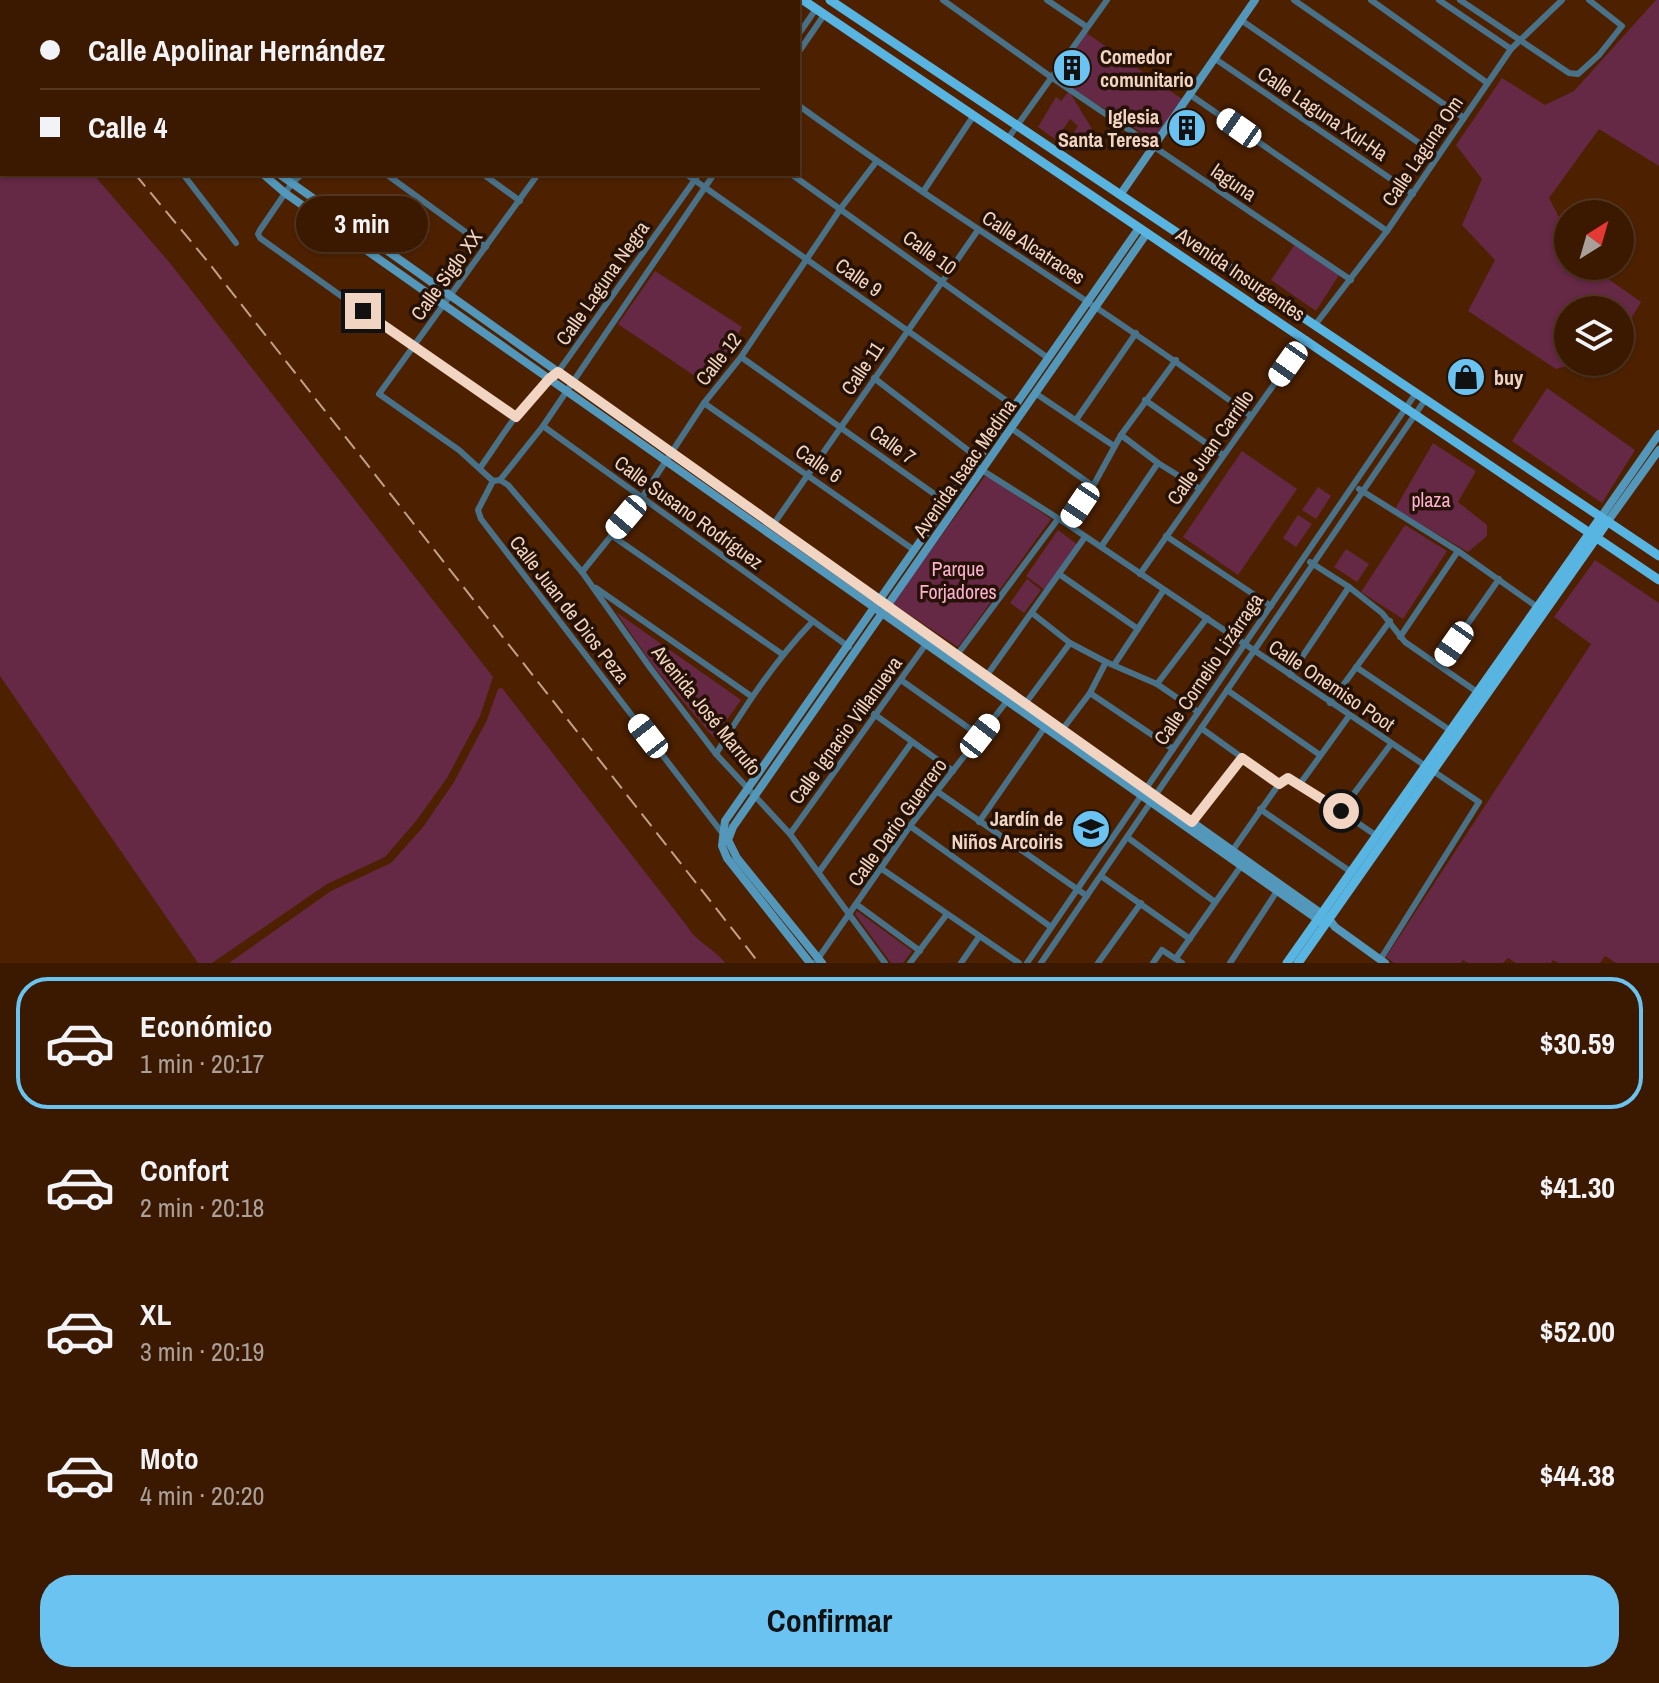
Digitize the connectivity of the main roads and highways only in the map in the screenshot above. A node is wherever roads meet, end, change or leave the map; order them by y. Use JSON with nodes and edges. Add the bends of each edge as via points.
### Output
{"nodes":[{"id":1,"x":803,"y":0,"type":"edge"},
{"id":2,"x":834,"y":1,"type":"edge"},
{"id":3,"x":1223,"y":264,"type":"junction"},
{"id":4,"x":1214,"y":277,"type":"junction"},
{"id":5,"x":1605,"y":519,"type":"junction"},
{"id":6,"x":1594,"y":536,"type":"junction"},
{"id":7,"x":1657,"y":555,"type":"edge"},
{"id":8,"x":1645,"y":570,"type":"junction"},
{"id":9,"x":1659,"y":580,"type":"edge"},
{"id":10,"x":1482,"y":695,"type":"junction"},
{"id":11,"x":1429,"y":769,"type":"junction"},
{"id":12,"x":1325,"y":921,"type":"junction"},
{"id":13,"x":1303,"y":961,"type":"edge"},
{"id":14,"x":1287,"y":963,"type":"edge"}],
"edges":[{"from":1,"to":4,"type":"main road","name":"Avenida Insurgentes"},
{"from":2,"to":3,"type":"main road","name":"Avenida Insurgentes"},
{"from":3,"to":4,"type":"main road"},
{"from":3,"to":5,"type":"main road","name":"Avenida Insurgentes"},
{"from":4,"to":6,"type":"main road","name":"Avenida Insurgentes"},
{"from":5,"to":6,"type":"main road"},
{"from":5,"to":7,"type":"main road","name":"Avenida Insurgentes"},
{"from":6,"to":8,"type":"main road","name":"Avenida Insurgentes"},
{"from":6,"to":10,"type":"main road"},
{"from":7,"to":8,"type":"main road"},
{"from":8,"to":9,"type":"main road","name":"Avenida Insurgentes"},
{"from":10,"to":11,"type":"main road"},
{"from":10,"to":11,"type":"main road","via":[[1451,731]]},
{"from":11,"to":12,"type":"main road"},
{"from":11,"to":12,"type":"main road","via":[[1351,872]]},
{"from":12,"to":13,"type":"main road"},
{"from":12,"to":14,"type":"main road"}]}
